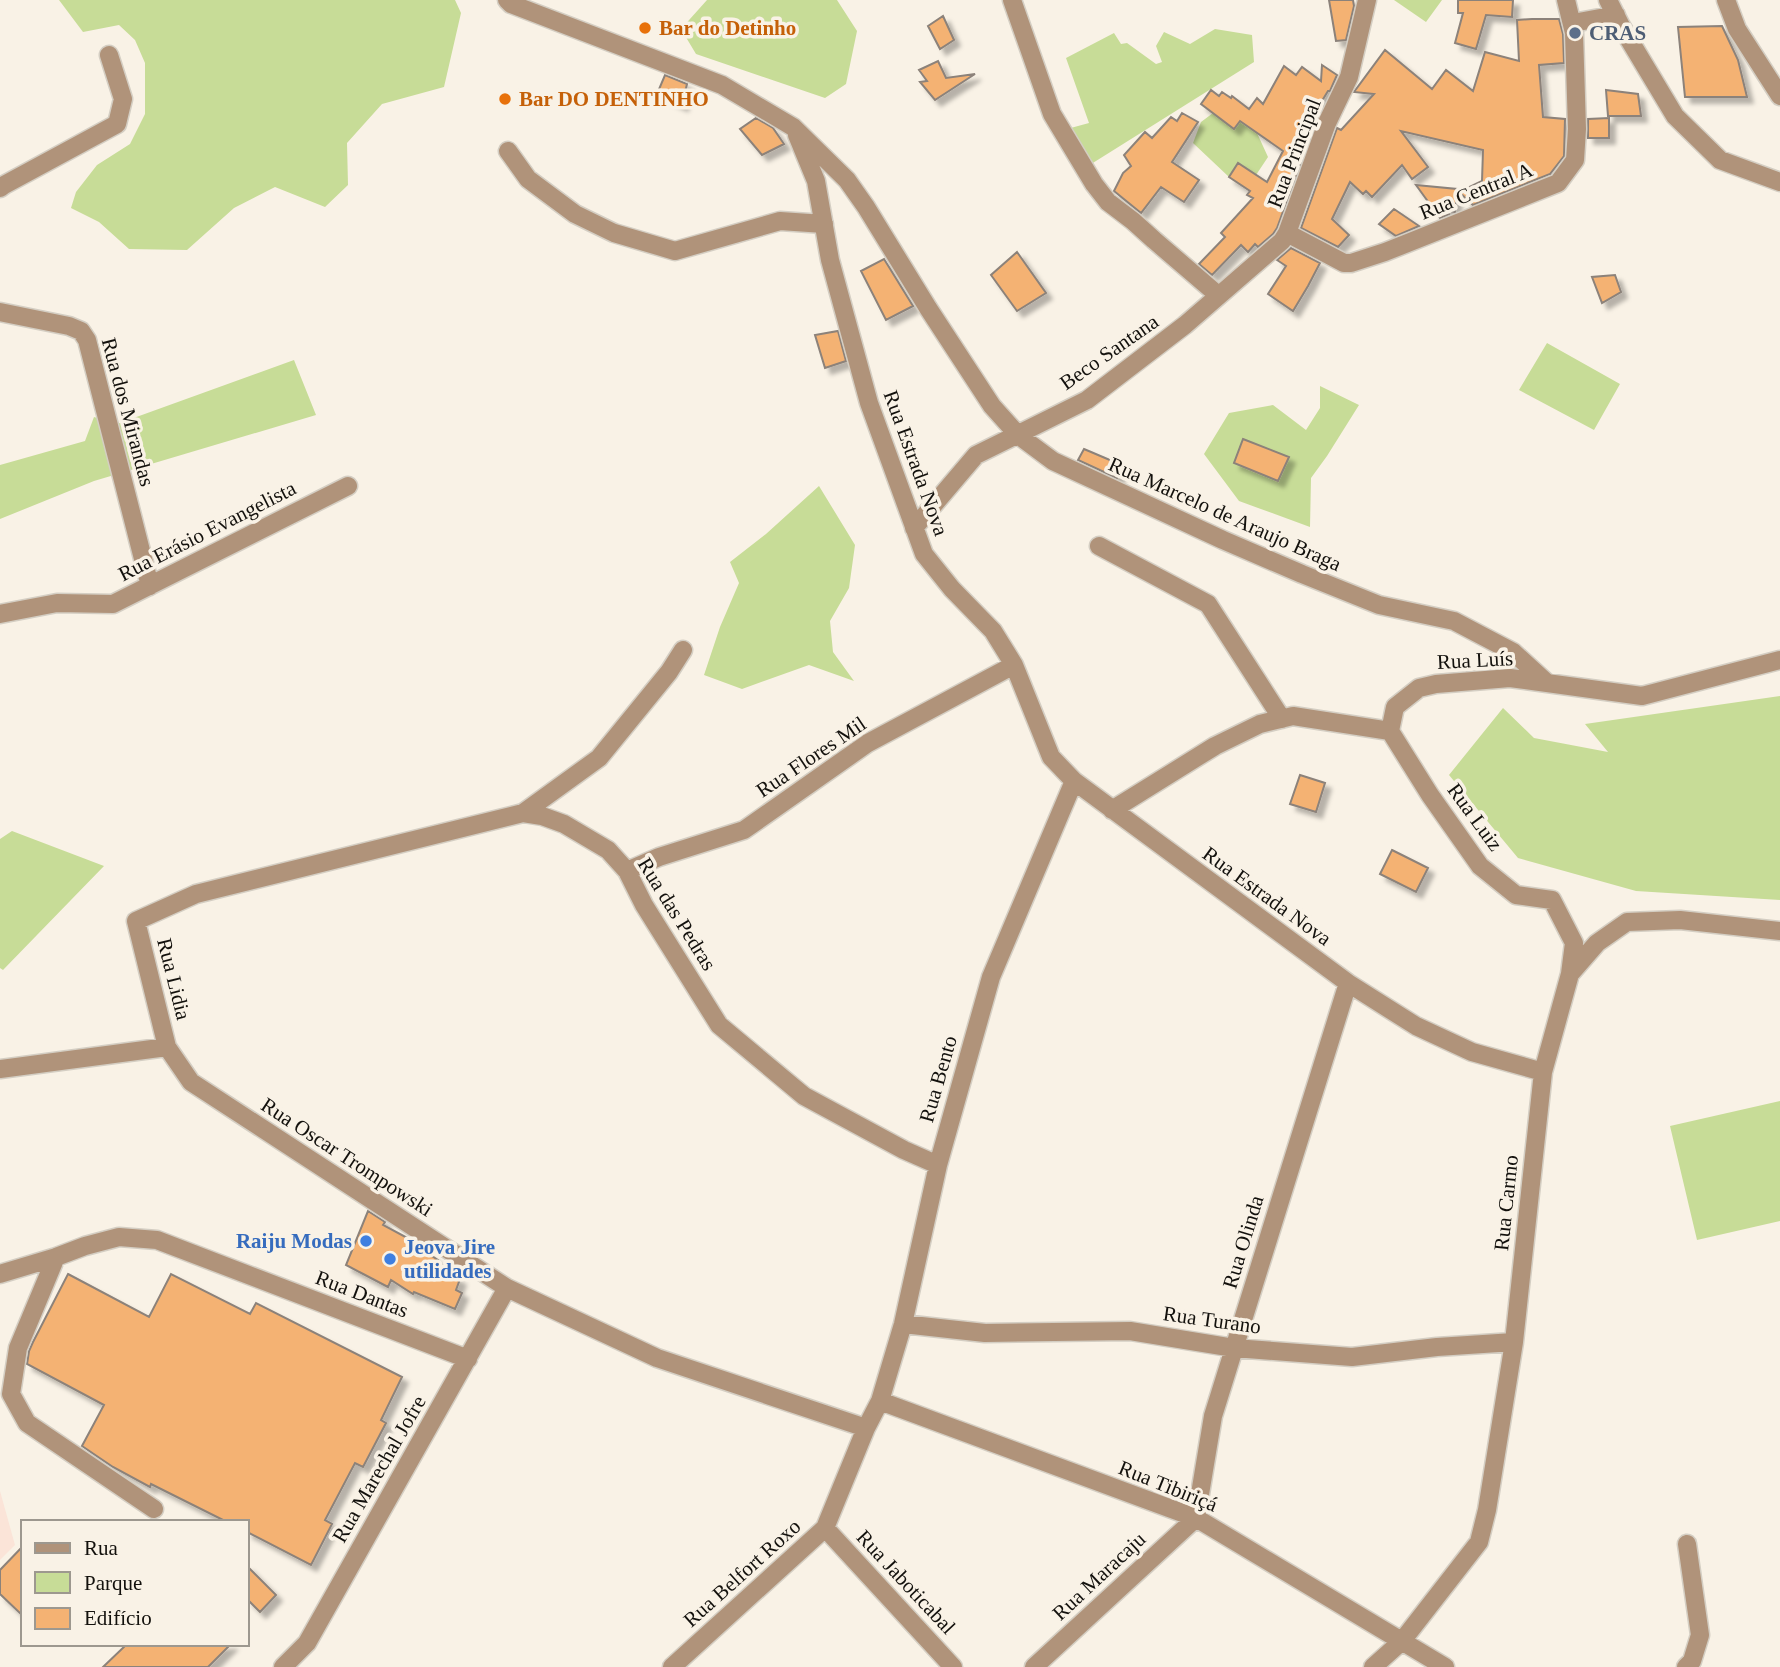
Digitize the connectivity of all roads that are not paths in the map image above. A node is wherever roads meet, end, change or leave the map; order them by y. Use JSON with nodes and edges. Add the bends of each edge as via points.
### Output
{"nodes":[{"id":1,"x":1012,"y":0,"type":"edge"},
{"id":2,"x":1367,"y":0,"type":"edge"},
{"id":3,"x":1566,"y":0,"type":"edge"},
{"id":4,"x":1726,"y":0,"type":"edge"},
{"id":5,"x":509,"y":2,"type":"edge"},
{"id":6,"x":1612,"y":7,"type":"edge"},
{"id":7,"x":1573,"y":23,"type":"junction"},
{"id":8,"x":108,"y":55,"type":"dead end"},
{"id":9,"x":1780,"y":96,"type":"edge"},
{"id":10,"x":793,"y":127,"type":"junction"},
{"id":11,"x":508,"y":151,"type":"dead end"},
{"id":12,"x":1780,"y":182,"type":"edge"},
{"id":13,"x":0,"y":188,"type":"edge"},
{"id":14,"x":824,"y":224,"type":"junction"},
{"id":15,"x":1287,"y":233,"type":"junction"},
{"id":16,"x":1218,"y":295,"type":"junction"},
{"id":17,"x":0,"y":312,"type":"edge"},
{"id":18,"x":1018,"y":435,"type":"junction"},
{"id":19,"x":348,"y":486,"type":"dead end"},
{"id":20,"x":914,"y":528,"type":"junction"},
{"id":21,"x":1099,"y":547,"type":"dead end"},
{"id":22,"x":149,"y":586,"type":"junction"},
{"id":23,"x":0,"y":614,"type":"edge"},
{"id":24,"x":683,"y":650,"type":"dead end"},
{"id":25,"x":1780,"y":660,"type":"edge"},
{"id":26,"x":1014,"y":665,"type":"junction"},
{"id":27,"x":1547,"y":683,"type":"junction"},
{"id":28,"x":1282,"y":719,"type":"junction"},
{"id":29,"x":1390,"y":731,"type":"junction"},
{"id":30,"x":1074,"y":782,"type":"junction"},
{"id":31,"x":1112,"y":810,"type":"junction"},
{"id":32,"x":523,"y":813,"type":"junction"},
{"id":33,"x":627,"y":871,"type":"junction"},
{"id":34,"x":136,"y":921,"type":"joint"},
{"id":35,"x":1780,"y":931,"type":"edge"},
{"id":36,"x":1570,"y":974,"type":"junction"},
{"id":37,"x":1348,"y":983,"type":"junction"},
{"id":38,"x":167,"y":1047,"type":"junction"},
{"id":39,"x":0,"y":1069,"type":"edge"},
{"id":40,"x":1543,"y":1072,"type":"junction"},
{"id":41,"x":938,"y":1165,"type":"junction"},
{"id":42,"x":56,"y":1257,"type":"junction"},
{"id":43,"x":0,"y":1274,"type":"edge"},
{"id":44,"x":507,"y":1288,"type":"junction"},
{"id":45,"x":903,"y":1324,"type":"junction"},
{"id":46,"x":1514,"y":1342,"type":"junction"},
{"id":47,"x":1234,"y":1348,"type":"junction"},
{"id":48,"x":468,"y":1359,"type":"junction"},
{"id":49,"x":880,"y":1401,"type":"junction"},
{"id":50,"x":866,"y":1428,"type":"junction"},
{"id":51,"x":154,"y":1509,"type":"dead end"},
{"id":52,"x":1196,"y":1518,"type":"junction"},
{"id":53,"x":825,"y":1528,"type":"junction"},
{"id":54,"x":1687,"y":1544,"type":"dead end"},
{"id":55,"x":1402,"y":1641,"type":"junction"},
{"id":56,"x":283,"y":1667,"type":"edge"},
{"id":57,"x":672,"y":1667,"type":"edge"},
{"id":58,"x":953,"y":1667,"type":"edge"},
{"id":59,"x":1034,"y":1667,"type":"edge"},
{"id":60,"x":1373,"y":1667,"type":"edge"},
{"id":61,"x":1445,"y":1667,"type":"edge"},
{"id":62,"x":1686,"y":1667,"type":"edge"}],
"edges":[{"from":1,"to":16,"type":"street","via":[[1052,114],[1094,184]]},
{"from":2,"to":15,"type":"street","name":"Rua Principal","via":[[1349,77],[1327,122]]},
{"from":3,"to":7,"type":"street","name":"Rua Central A"},
{"from":4,"to":9,"type":"street","via":[[1737,29]]},
{"from":5,"to":10,"type":"street","via":[[722,85]]},
{"from":6,"to":7,"type":"street"},
{"from":6,"to":12,"type":"street","via":[[1675,116],[1720,160]]},
{"from":7,"to":15,"type":"street","name":"Rua Central A","via":[[1574,160],[1558,183],[1352,263],[1343,263]]},
{"from":8,"to":13,"type":"street","via":[[123,99],[117,124]]},
{"from":10,"to":14,"type":"street","name":"Rua Estrada Nova","via":[[816,181]]},
{"from":10,"to":18,"type":"street","name":"Rua Marcelo de Araujo Braga","via":[[847,180],[992,406]]},
{"from":11,"to":14,"type":"street","via":[[528,179],[575,214],[614,233],[675,251],[780,221]]},
{"from":14,"to":20,"type":"street","name":"Rua Estrada Nova","via":[[869,403]]},
{"from":15,"to":16,"type":"street","name":"Rua Principal"},
{"from":16,"to":18,"type":"street","name":"Beco Santana","via":[[1185,326],[1087,400]]},
{"from":17,"to":22,"type":"street","name":"Rua dos Mirandas","via":[[69,326],[87,340]]},
{"from":18,"to":20,"type":"street","via":[[976,455]]},
{"from":18,"to":27,"type":"street","name":"Rua Marcelo de Araujo Braga","via":[[1053,461],[1279,565],[1379,605],[1454,621],[1513,652]]},
{"from":19,"to":22,"type":"street","name":"Rua Erásio Evangelista"},
{"from":20,"to":26,"type":"street","name":"Rua Estrada Nova","via":[[924,554],[993,631]]},
{"from":21,"to":28,"type":"street","via":[[1208,604]]},
{"from":22,"to":23,"type":"street","name":"Rua Erásio Evangelista","via":[[113,604],[57,603]]},
{"from":24,"to":32,"type":"street","via":[[599,758]]},
{"from":25,"to":27,"type":"street","via":[[1642,696]]},
{"from":26,"to":30,"type":"street","name":"Rua Estrada Nova","via":[[1051,757]]},
{"from":26,"to":33,"type":"street","name":"Rua Flores Mil","via":[[868,743],[744,830]]},
{"from":27,"to":29,"type":"street","name":"Rua Luís","via":[[1510,678],[1419,688],[1395,707]]},
{"from":28,"to":29,"type":"street","via":[[1293,716]]},
{"from":28,"to":31,"type":"street","via":[[1260,724],[1215,746]]},
{"from":29,"to":36,"type":"street","name":"Rua Luiz","via":[[1480,866],[1516,895],[1552,900],[1574,943]]},
{"from":30,"to":31,"type":"street","name":"Rua Estrada Nova"},
{"from":30,"to":41,"type":"street","name":"Rua Bento","via":[[991,977]]},
{"from":31,"to":37,"type":"street","name":"Rua Estrada Nova"},
{"from":32,"to":33,"type":"street","name":"Rua das Pedras","via":[[564,824],[607,850]]},
{"from":32,"to":34,"type":"street","name":"Rua das Pedras","via":[[196,894]]},
{"from":33,"to":41,"type":"street","name":"Rua das Pedras","via":[[719,1025],[804,1096]]},
{"from":34,"to":38,"type":"street","name":"Rua Lidia"},
{"from":35,"to":36,"type":"street","name":"Rua Carmo","via":[[1680,920],[1627,922],[1597,943]]},
{"from":36,"to":40,"type":"street","name":"Rua Carmo"},
{"from":37,"to":40,"type":"street","name":"Rua Estrada Nova","via":[[1416,1026],[1472,1052]]},
{"from":37,"to":47,"type":"street","name":"Rua Olinda"},
{"from":38,"to":39,"type":"street"},
{"from":38,"to":44,"type":"street","name":"Rua Oscar Trompowski","via":[[191,1082]]},
{"from":40,"to":46,"type":"street","name":"Rua Carmo"},
{"from":41,"to":45,"type":"street","name":"Rua Bento"},
{"from":42,"to":43,"type":"street","name":"Rua Dantas"},
{"from":42,"to":48,"type":"street","name":"Rua Dantas","via":[[119,1237],[157,1240]]},
{"from":42,"to":51,"type":"street","via":[[18,1348],[11,1394],[27,1423]]},
{"from":44,"to":48,"type":"street","name":"Rua Marechal Jofre"},
{"from":44,"to":50,"type":"street","name":"Rua Oscar Trompowski","via":[[657,1357]]},
{"from":45,"to":47,"type":"street","name":"Rua Turano","via":[[985,1333],[1129,1331]]},
{"from":45,"to":49,"type":"street","name":"Rua Bento"},
{"from":46,"to":47,"type":"street","name":"Rua Turano","via":[[1352,1357]]},
{"from":46,"to":55,"type":"street","name":"Rua Carmo","via":[[1479,1542]]},
{"from":47,"to":52,"type":"street","name":"Rua Olinda","via":[[1213,1416]]},
{"from":48,"to":56,"type":"street","name":"Rua Marechal Jofre","via":[[307,1643]]},
{"from":49,"to":50,"type":"street"},
{"from":49,"to":52,"type":"street","name":"Rua Tibiriçá"},
{"from":50,"to":53,"type":"street","name":"Rua Belfort Roxo"},
{"from":52,"to":55,"type":"street","name":"Rua Tibiriçá"},
{"from":52,"to":59,"type":"street","name":"Rua Maracaju"},
{"from":53,"to":57,"type":"street","name":"Rua Belfort Roxo"},
{"from":53,"to":58,"type":"street","name":"Rua Jaboticabal"},
{"from":54,"to":62,"type":"street","via":[[1700,1635]]},
{"from":55,"to":60,"type":"street","name":"Rua Carmo"},
{"from":55,"to":61,"type":"street","name":"Rua Tibiriçá"}]}
